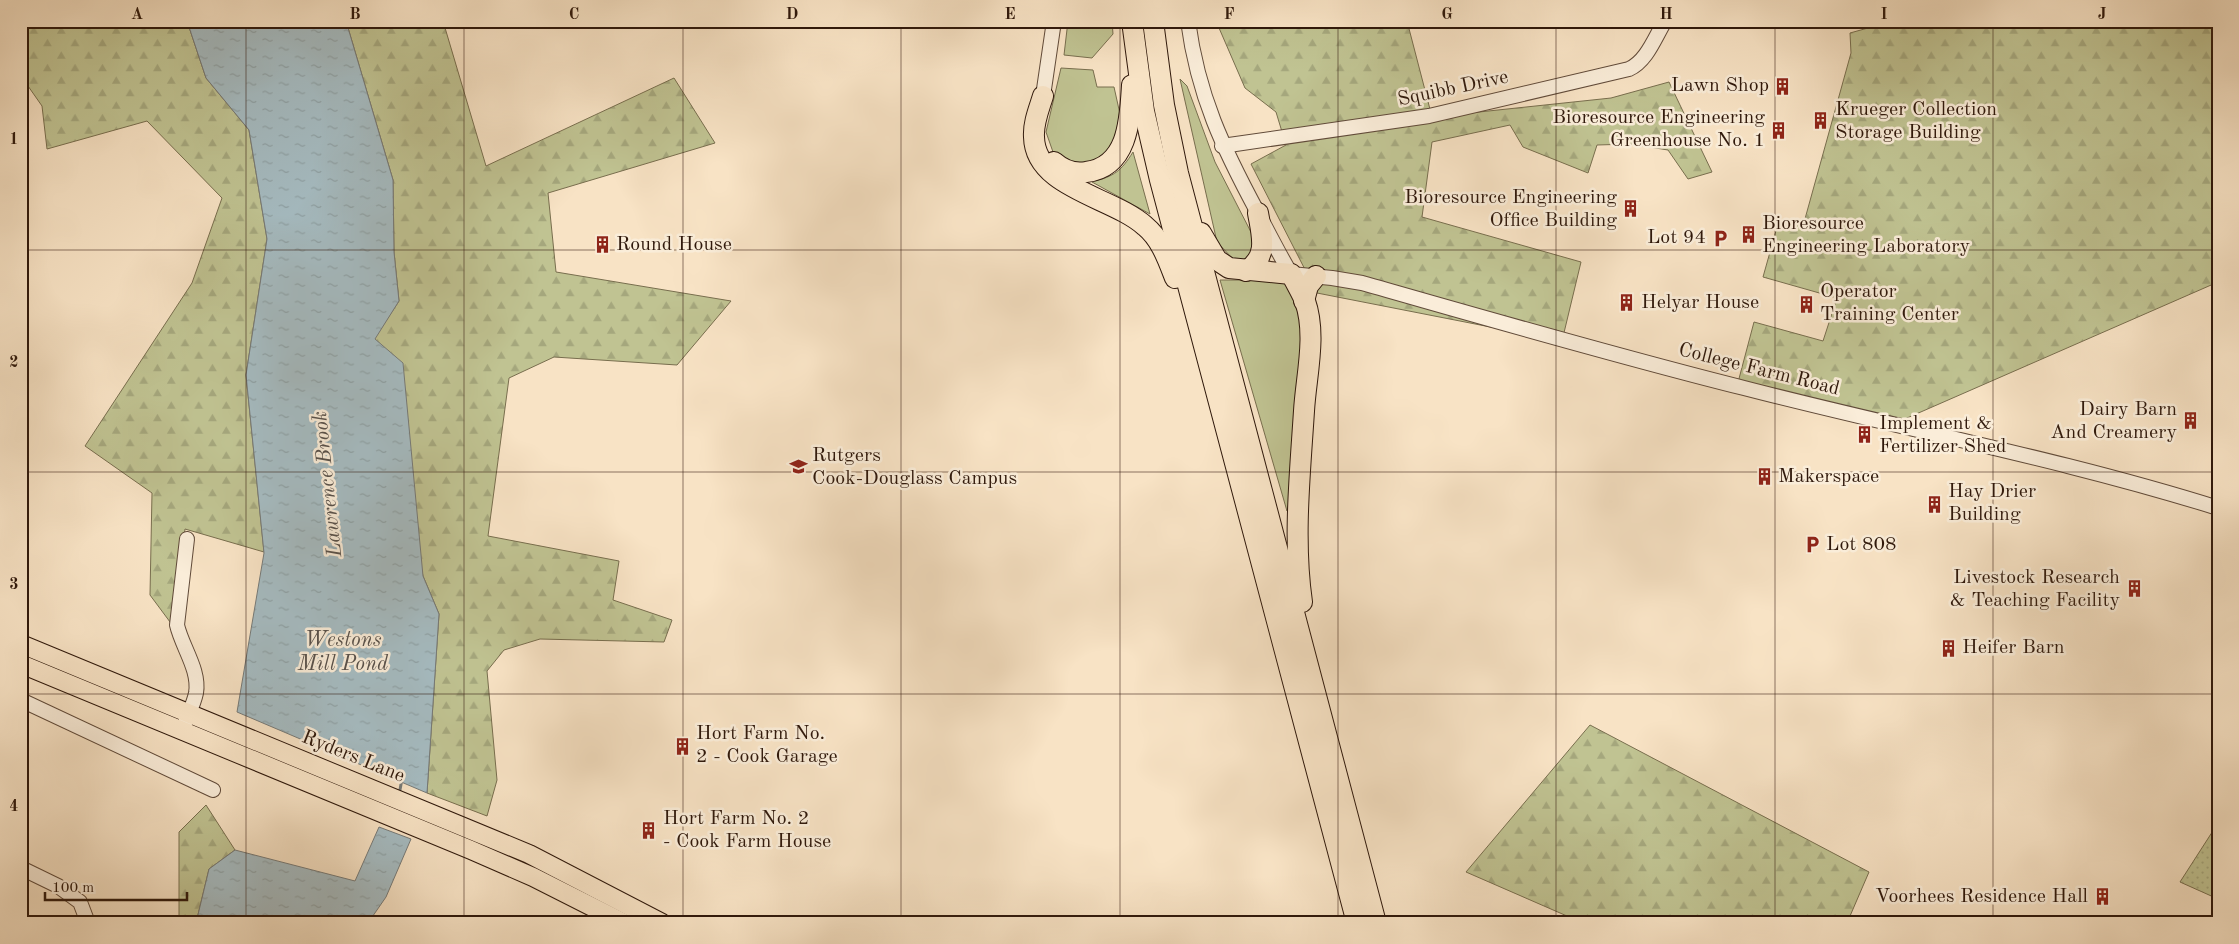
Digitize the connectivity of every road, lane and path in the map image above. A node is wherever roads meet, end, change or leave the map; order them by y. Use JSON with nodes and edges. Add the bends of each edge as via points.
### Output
{"nodes":[{"id":1,"x":1054,"y":21,"type":"edge"},
{"id":2,"x":1153,"y":21,"type":"edge"},
{"id":3,"x":1188,"y":21,"type":"edge"},
{"id":4,"x":1665,"y":21,"type":"edge"},
{"id":5,"x":1133,"y":31,"type":"edge"},
{"id":6,"x":1043,"y":96,"type":"junction"},
{"id":7,"x":1222,"y":146,"type":"junction"},
{"id":8,"x":1187,"y":207,"type":"junction"},
{"id":9,"x":1258,"y":213,"type":"junction"},
{"id":10,"x":1246,"y":271,"type":"junction"},
{"id":11,"x":1291,"y":274,"type":"junction"},
{"id":12,"x":1316,"y":276,"type":"junction"},
{"id":13,"x":1304,"y":301,"type":"junction"},
{"id":14,"x":1205,"y":348,"type":"junction"},
{"id":15,"x":2218,"y":508,"type":"edge"},
{"id":16,"x":188,"y":539,"type":"dead end"},
{"id":17,"x":21,"y":644,"type":"edge"},
{"id":18,"x":21,"y":664,"type":"edge"},
{"id":19,"x":1312,"y":681,"type":"junction"},
{"id":20,"x":21,"y":700,"type":"edge"},
{"id":21,"x":189,"y":712,"type":"junction"},
{"id":22,"x":182,"y":730,"type":"junction"},
{"id":23,"x":213,"y":790,"type":"dead end"},
{"id":24,"x":21,"y":868,"type":"edge"},
{"id":25,"x":1358,"y":913,"type":"edge"},
{"id":26,"x":88,"y":923,"type":"edge"},
{"id":27,"x":624,"y":923,"type":"edge"},
{"id":28,"x":662,"y":923,"type":"edge"},
{"id":29,"x":1376,"y":923,"type":"edge"},
{"id":30,"x":1380,"y":923,"type":"edge"}],
"edges":[{"from":1,"to":6,"type":"street"},
{"from":2,"to":8,"type":"highway","via":[[1166,114]]},
{"from":3,"to":7,"type":"street","via":[[1198,78]]},
{"from":4,"to":7,"type":"street","name":"Squibb Drive","via":[[1643,58],[1630,69],[1429,116]]},
{"from":5,"to":6,"type":"highway","via":[[1128,130],[1117,154],[1102,167],[1088,172],[1073,172],[1050,158],[1040,136]]},
{"from":5,"to":14,"type":"highway","via":[[1151,146]]},
{"from":6,"to":14,"type":"highway","via":[[1034,131],[1040,159],[1058,178],[1125,211],[1152,232],[1165,253]]},
{"from":7,"to":9,"type":"street"},
{"from":8,"to":10,"type":"highway","via":[[1218,260],[1229,268]]},
{"from":8,"to":19,"type":"highway"},
{"from":9,"to":10,"type":"highway","via":[[1263,251],[1257,263]]},
{"from":9,"to":11,"type":"street"},
{"from":10,"to":11,"type":"highway"},
{"from":11,"to":12,"type":"street","name":"College Farm Road"},
{"from":11,"to":13,"type":"highway"},
{"from":12,"to":13,"type":"highway","via":[[1308,286]]},
{"from":12,"to":15,"type":"street","name":"College Farm Road","via":[[1362,284],[1744,389],[2130,482]]},
{"from":13,"to":19,"type":"highway","via":[[1310,344],[1298,556]]},
{"from":14,"to":25,"type":"highway"},
{"from":16,"to":21,"type":"street","via":[[177,625],[196,680],[196,692]]},
{"from":17,"to":21,"type":"main road","name":"Ryders Lane"},
{"from":18,"to":22,"type":"main road","name":"Ryders Lane"},
{"from":19,"to":25,"type":"highway"},
{"from":20,"to":23,"type":"street"},
{"from":21,"to":22,"type":"street"},
{"from":21,"to":28,"type":"main road","name":"Ryders Lane","via":[[529,854]]},
{"from":22,"to":27,"type":"main road","name":"Ryders Lane","via":[[444,838],[533,877]]},
{"from":24,"to":26,"type":"street","via":[[58,886],[80,902]]},
{"from":25,"to":29,"type":"highway"},
{"from":25,"to":30,"type":"highway"}]}
